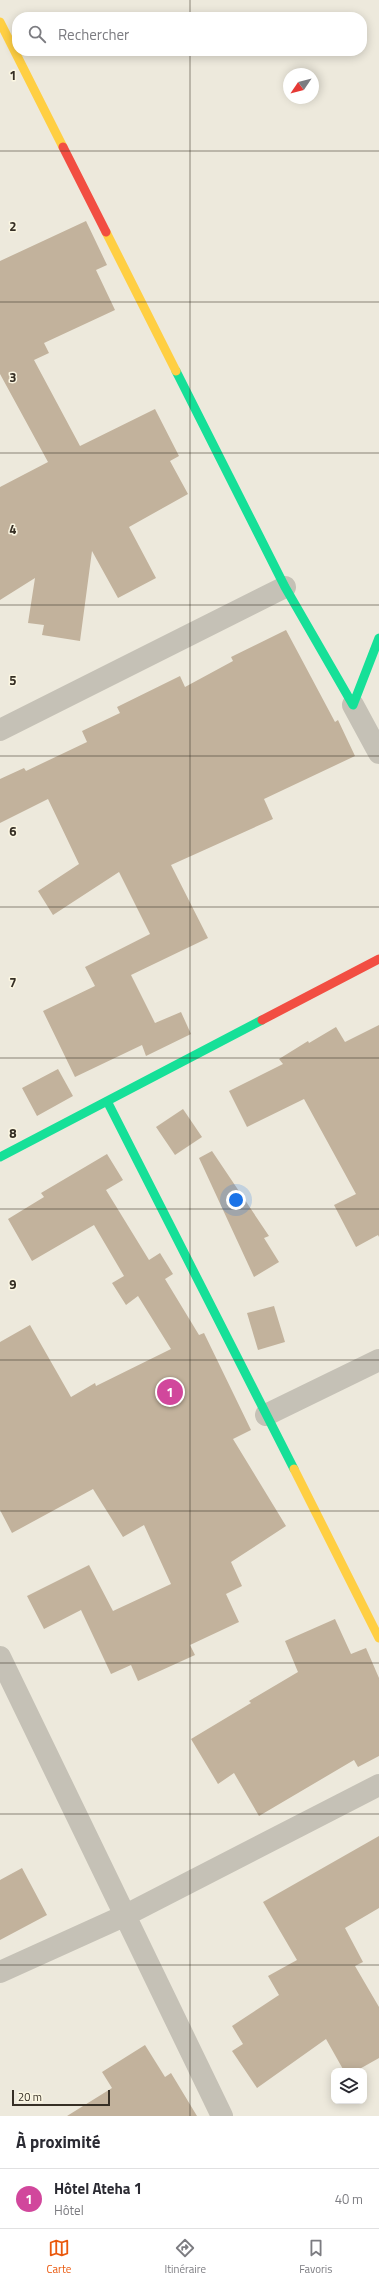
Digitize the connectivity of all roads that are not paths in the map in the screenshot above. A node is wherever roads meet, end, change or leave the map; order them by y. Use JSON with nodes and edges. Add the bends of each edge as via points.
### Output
{"nodes":[{"id":1,"x":0,"y":22,"type":"edge"},
{"id":2,"x":12,"y":46,"type":"edge"},
{"id":3,"x":17,"y":56,"type":"edge"},
{"id":4,"x":285,"y":587,"type":"junction"},
{"id":5,"x":379,"y":638,"type":"edge"},
{"id":6,"x":353,"y":705,"type":"junction"},
{"id":7,"x":0,"y":730,"type":"edge"},
{"id":8,"x":379,"y":753,"type":"edge"},
{"id":9,"x":379,"y":959,"type":"edge"},
{"id":10,"x":107,"y":1101,"type":"junction"},
{"id":11,"x":0,"y":1156,"type":"edge"},
{"id":12,"x":379,"y":1360,"type":"edge"},
{"id":13,"x":266,"y":1416,"type":"junction"},
{"id":14,"x":379,"y":1638,"type":"edge"},
{"id":15,"x":0,"y":1658,"type":"edge"},
{"id":16,"x":379,"y":1785,"type":"edge"},
{"id":17,"x":126,"y":1915,"type":"junction"},
{"id":18,"x":0,"y":1972,"type":"edge"},
{"id":19,"x":222,"y":2116,"type":"edge"}],
"edges":[{"from":1,"to":2,"type":"street"},
{"from":3,"to":4,"type":"street"},
{"from":4,"to":6,"type":"street"},
{"from":4,"to":7,"type":"street"},
{"from":5,"to":6,"type":"street"},
{"from":6,"to":8,"type":"street"},
{"from":9,"to":10,"type":"street"},
{"from":10,"to":11,"type":"street"},
{"from":10,"to":13,"type":"street"},
{"from":12,"to":13,"type":"street"},
{"from":13,"to":14,"type":"street"},
{"from":15,"to":17,"type":"street"},
{"from":16,"to":17,"type":"street"},
{"from":17,"to":18,"type":"street"},
{"from":17,"to":19,"type":"street"}]}
